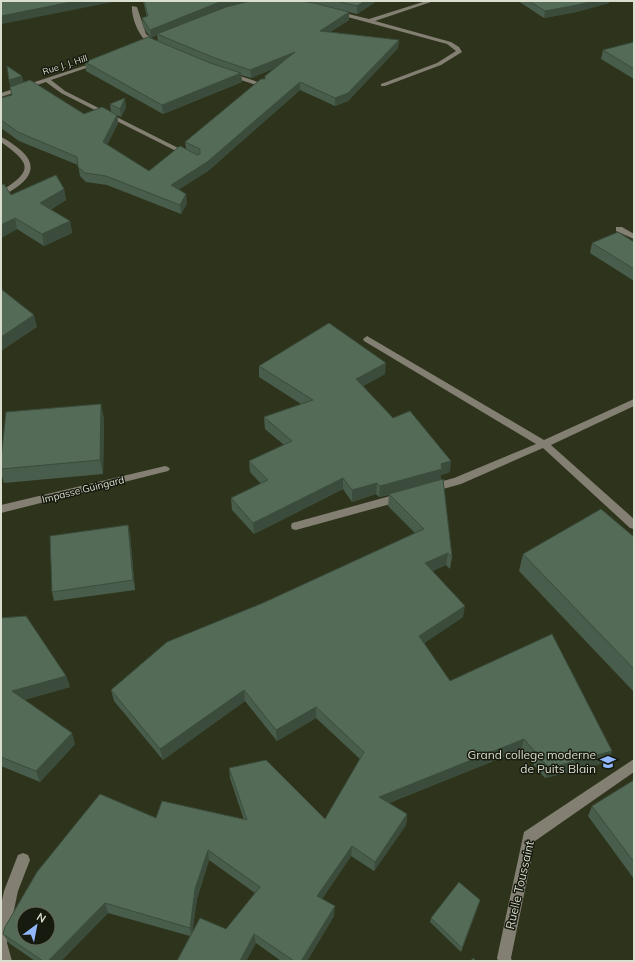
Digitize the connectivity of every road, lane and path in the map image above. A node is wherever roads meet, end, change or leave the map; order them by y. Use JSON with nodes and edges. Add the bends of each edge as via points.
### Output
{"nodes":[{"id":1,"x":431,"y":1,"type":"edge"},
{"id":2,"x":134,"y":7,"type":"dead end"},
{"id":3,"x":329,"y":11,"type":"edge"},
{"id":4,"x":369,"y":21,"type":"junction"},
{"id":5,"x":156,"y":39,"type":"edge"},
{"id":6,"x":149,"y":42,"type":"junction"},
{"id":7,"x":142,"y":45,"type":"edge"},
{"id":8,"x":162,"y":47,"type":"edge"},
{"id":9,"x":105,"y":60,"type":"edge"},
{"id":10,"x":220,"y":71,"type":"edge"},
{"id":11,"x":47,"y":80,"type":"junction"},
{"id":12,"x":262,"y":85,"type":"edge"},
{"id":13,"x":383,"y":85,"type":"dead end"},
{"id":14,"x":1,"y":95,"type":"edge"},
{"id":15,"x":1,"y":139,"type":"edge"},
{"id":16,"x":198,"y":160,"type":"edge"},
{"id":17,"x":1,"y":194,"type":"edge"},
{"id":18,"x":619,"y":229,"type":"dead end"},
{"id":19,"x":634,"y":237,"type":"edge"},
{"id":20,"x":367,"y":339,"type":"dead end"},
{"id":21,"x":634,"y":402,"type":"edge"},
{"id":22,"x":544,"y":444,"type":"junction"},
{"id":23,"x":165,"y":469,"type":"dead end"},
{"id":24,"x":1,"y":509,"type":"edge"},
{"id":25,"x":634,"y":525,"type":"edge"},
{"id":26,"x":296,"y":526,"type":"dead end"},
{"id":27,"x":634,"y":765,"type":"edge"},
{"id":28,"x":23,"y":860,"type":"dead end"},
{"id":29,"x":1,"y":939,"type":"edge"},
{"id":30,"x":1,"y":947,"type":"edge"},
{"id":31,"x":5,"y":961,"type":"edge"},
{"id":32,"x":505,"y":961,"type":"edge"}],
"edges":[{"from":1,"to":4,"type":"street"},
{"from":2,"to":6,"type":"street","via":[[139,28]]},
{"from":3,"to":4,"type":"street"},
{"from":4,"to":13,"type":"street","via":[[449,43],[459,52],[439,64]]},
{"from":5,"to":6,"type":"street"},
{"from":6,"to":7,"type":"street"},
{"from":6,"to":8,"type":"street"},
{"from":9,"to":11,"type":"street","name":"Rue J. J. Hill"},
{"from":10,"to":12,"type":"street"},
{"from":11,"to":14,"type":"street","name":"Rue J. J. Hill"},
{"from":11,"to":16,"type":"street","via":[[63,92]]},
{"from":15,"to":17,"type":"street","via":[[26,158],[28,167],[25,177]]},
{"from":18,"to":19,"type":"street"},
{"from":20,"to":22,"type":"street"},
{"from":21,"to":22,"type":"street"},
{"from":22,"to":25,"type":"street"},
{"from":22,"to":26,"type":"street","via":[[457,481]]},
{"from":23,"to":24,"type":"street","name":"Impasse Guingard"},
{"from":27,"to":32,"type":"street","name":"Ruelle Toussaint","via":[[529,837]]},
{"from":28,"to":29,"type":"street","via":[[11,892]]},
{"from":30,"to":31,"type":"street"}]}
